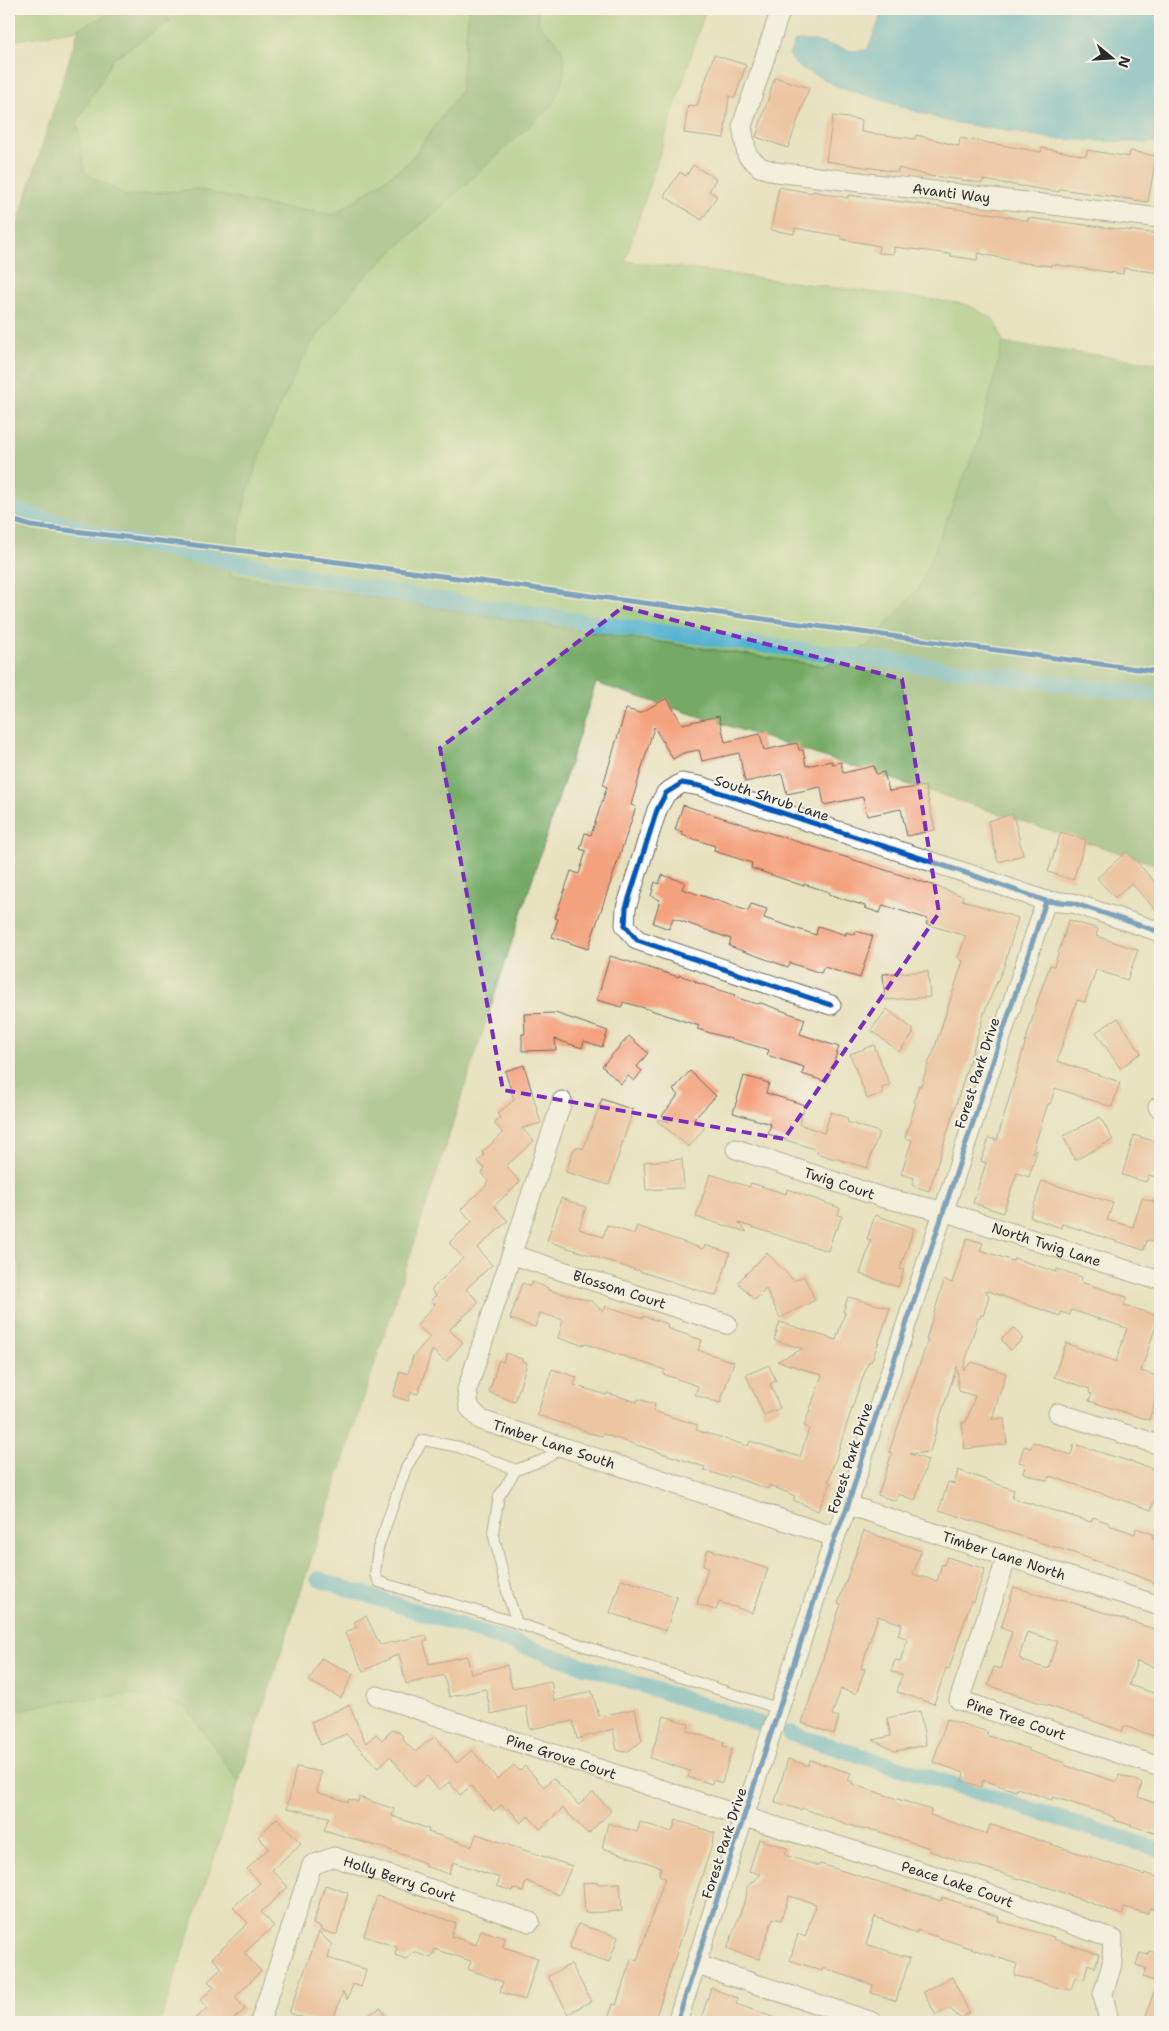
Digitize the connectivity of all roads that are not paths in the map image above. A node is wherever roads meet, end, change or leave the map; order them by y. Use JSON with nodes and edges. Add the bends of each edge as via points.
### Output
{"nodes":[{"id":1,"x":781,"y":9,"type":"edge"},
{"id":2,"x":1160,"y":218,"type":"edge"},
{"id":3,"x":1046,"y":901,"type":"junction"},
{"id":4,"x":1160,"y":932,"type":"edge"},
{"id":5,"x":831,"y":1005,"type":"dead end"},
{"id":6,"x":562,"y":1101,"type":"dead end"},
{"id":7,"x":736,"y":1149,"type":"dead end"},
{"id":8,"x":943,"y":1211,"type":"junction"},
{"id":9,"x":513,"y":1255,"type":"junction"},
{"id":10,"x":1151,"y":1278,"type":"dead end"},
{"id":11,"x":727,"y":1324,"type":"dead end"},
{"id":12,"x":1058,"y":1413,"type":"dead end"},
{"id":13,"x":1160,"y":1445,"type":"edge"},
{"id":14,"x":564,"y":1447,"type":"junction"},
{"id":15,"x":516,"y":1470,"type":"junction"},
{"id":16,"x":848,"y":1505,"type":"junction"},
{"id":17,"x":835,"y":1536,"type":"junction"},
{"id":18,"x":1007,"y":1557,"type":"junction"},
{"id":19,"x":1160,"y":1606,"type":"edge"},
{"id":20,"x":517,"y":1623,"type":"junction"},
{"id":21,"x":377,"y":1696,"type":"dead end"},
{"id":22,"x":780,"y":1709,"type":"junction"},
{"id":23,"x":1160,"y":1767,"type":"edge"},
{"id":24,"x":745,"y":1817,"type":"junction"},
{"id":25,"x":530,"y":1922,"type":"dead end"},
{"id":26,"x":696,"y":1965,"type":"junction"},
{"id":27,"x":260,"y":2022,"type":"edge"},
{"id":28,"x":677,"y":2022,"type":"edge"},
{"id":29,"x":873,"y":2022,"type":"edge"},
{"id":30,"x":1109,"y":2022,"type":"edge"}],
"edges":[{"from":1,"to":2,"type":"street","name":"Avanti Way","via":[[742,126],[746,155],[760,167],[776,172]]},
{"from":3,"to":4,"type":"street","name":"South Shrub Lane","via":[[1073,903]]},
{"from":3,"to":5,"type":"street","name":"South Shrub Lane","via":[[700,786],[682,783],[666,793],[657,810],[626,908],[625,925],[637,940]]},
{"from":3,"to":8,"type":"street","name":"Forest Park Drive"},
{"from":6,"to":9,"type":"street","name":"Timber Lane South"},
{"from":7,"to":8,"type":"street","name":"Twig Court","via":[[884,1198]]},
{"from":8,"to":10,"type":"street","name":"North Twig Lane"},
{"from":8,"to":16,"type":"street","name":"Forest Park Drive"},
{"from":9,"to":11,"type":"street","name":"Blossom Court"},
{"from":9,"to":14,"type":"street","name":"Timber Lane South","via":[[467,1390],[469,1407],[481,1420]]},
{"from":12,"to":13,"type":"street"},
{"from":14,"to":15,"type":"lane","via":[[544,1460]]},
{"from":14,"to":17,"type":"street","name":"Timber Lane South"},
{"from":15,"to":20,"type":"lane","via":[[499,1496],[493,1532]]},
{"from":15,"to":20,"type":"lane","via":[[459,1447],[423,1440],[406,1468],[378,1548],[375,1574],[379,1582]]},
{"from":16,"to":17,"type":"street","name":"Forest Park Drive"},
{"from":16,"to":18,"type":"street","name":"Timber Lane North"},
{"from":17,"to":22,"type":"street","name":"Forest Park Drive"},
{"from":18,"to":19,"type":"street","name":"Timber Lane North"},
{"from":18,"to":23,"type":"street","name":"Pine Tree Court","via":[[959,1700]]},
{"from":20,"to":22,"type":"lane"},
{"from":21,"to":24,"type":"street","name":"Pine Grove Court"},
{"from":22,"to":24,"type":"street","name":"Forest Park Drive"},
{"from":24,"to":26,"type":"street","name":"Forest Park Drive"},
{"from":24,"to":30,"type":"street","name":"Peace Lake Court","via":[[958,1883],[1113,1939],[1112,1964],[1103,1994]]},
{"from":25,"to":27,"type":"street","name":"Holly Berry Court","via":[[334,1857],[312,1865]]},
{"from":26,"to":28,"type":"street","name":"Forest Park Drive"},
{"from":26,"to":29,"type":"street"}]}
